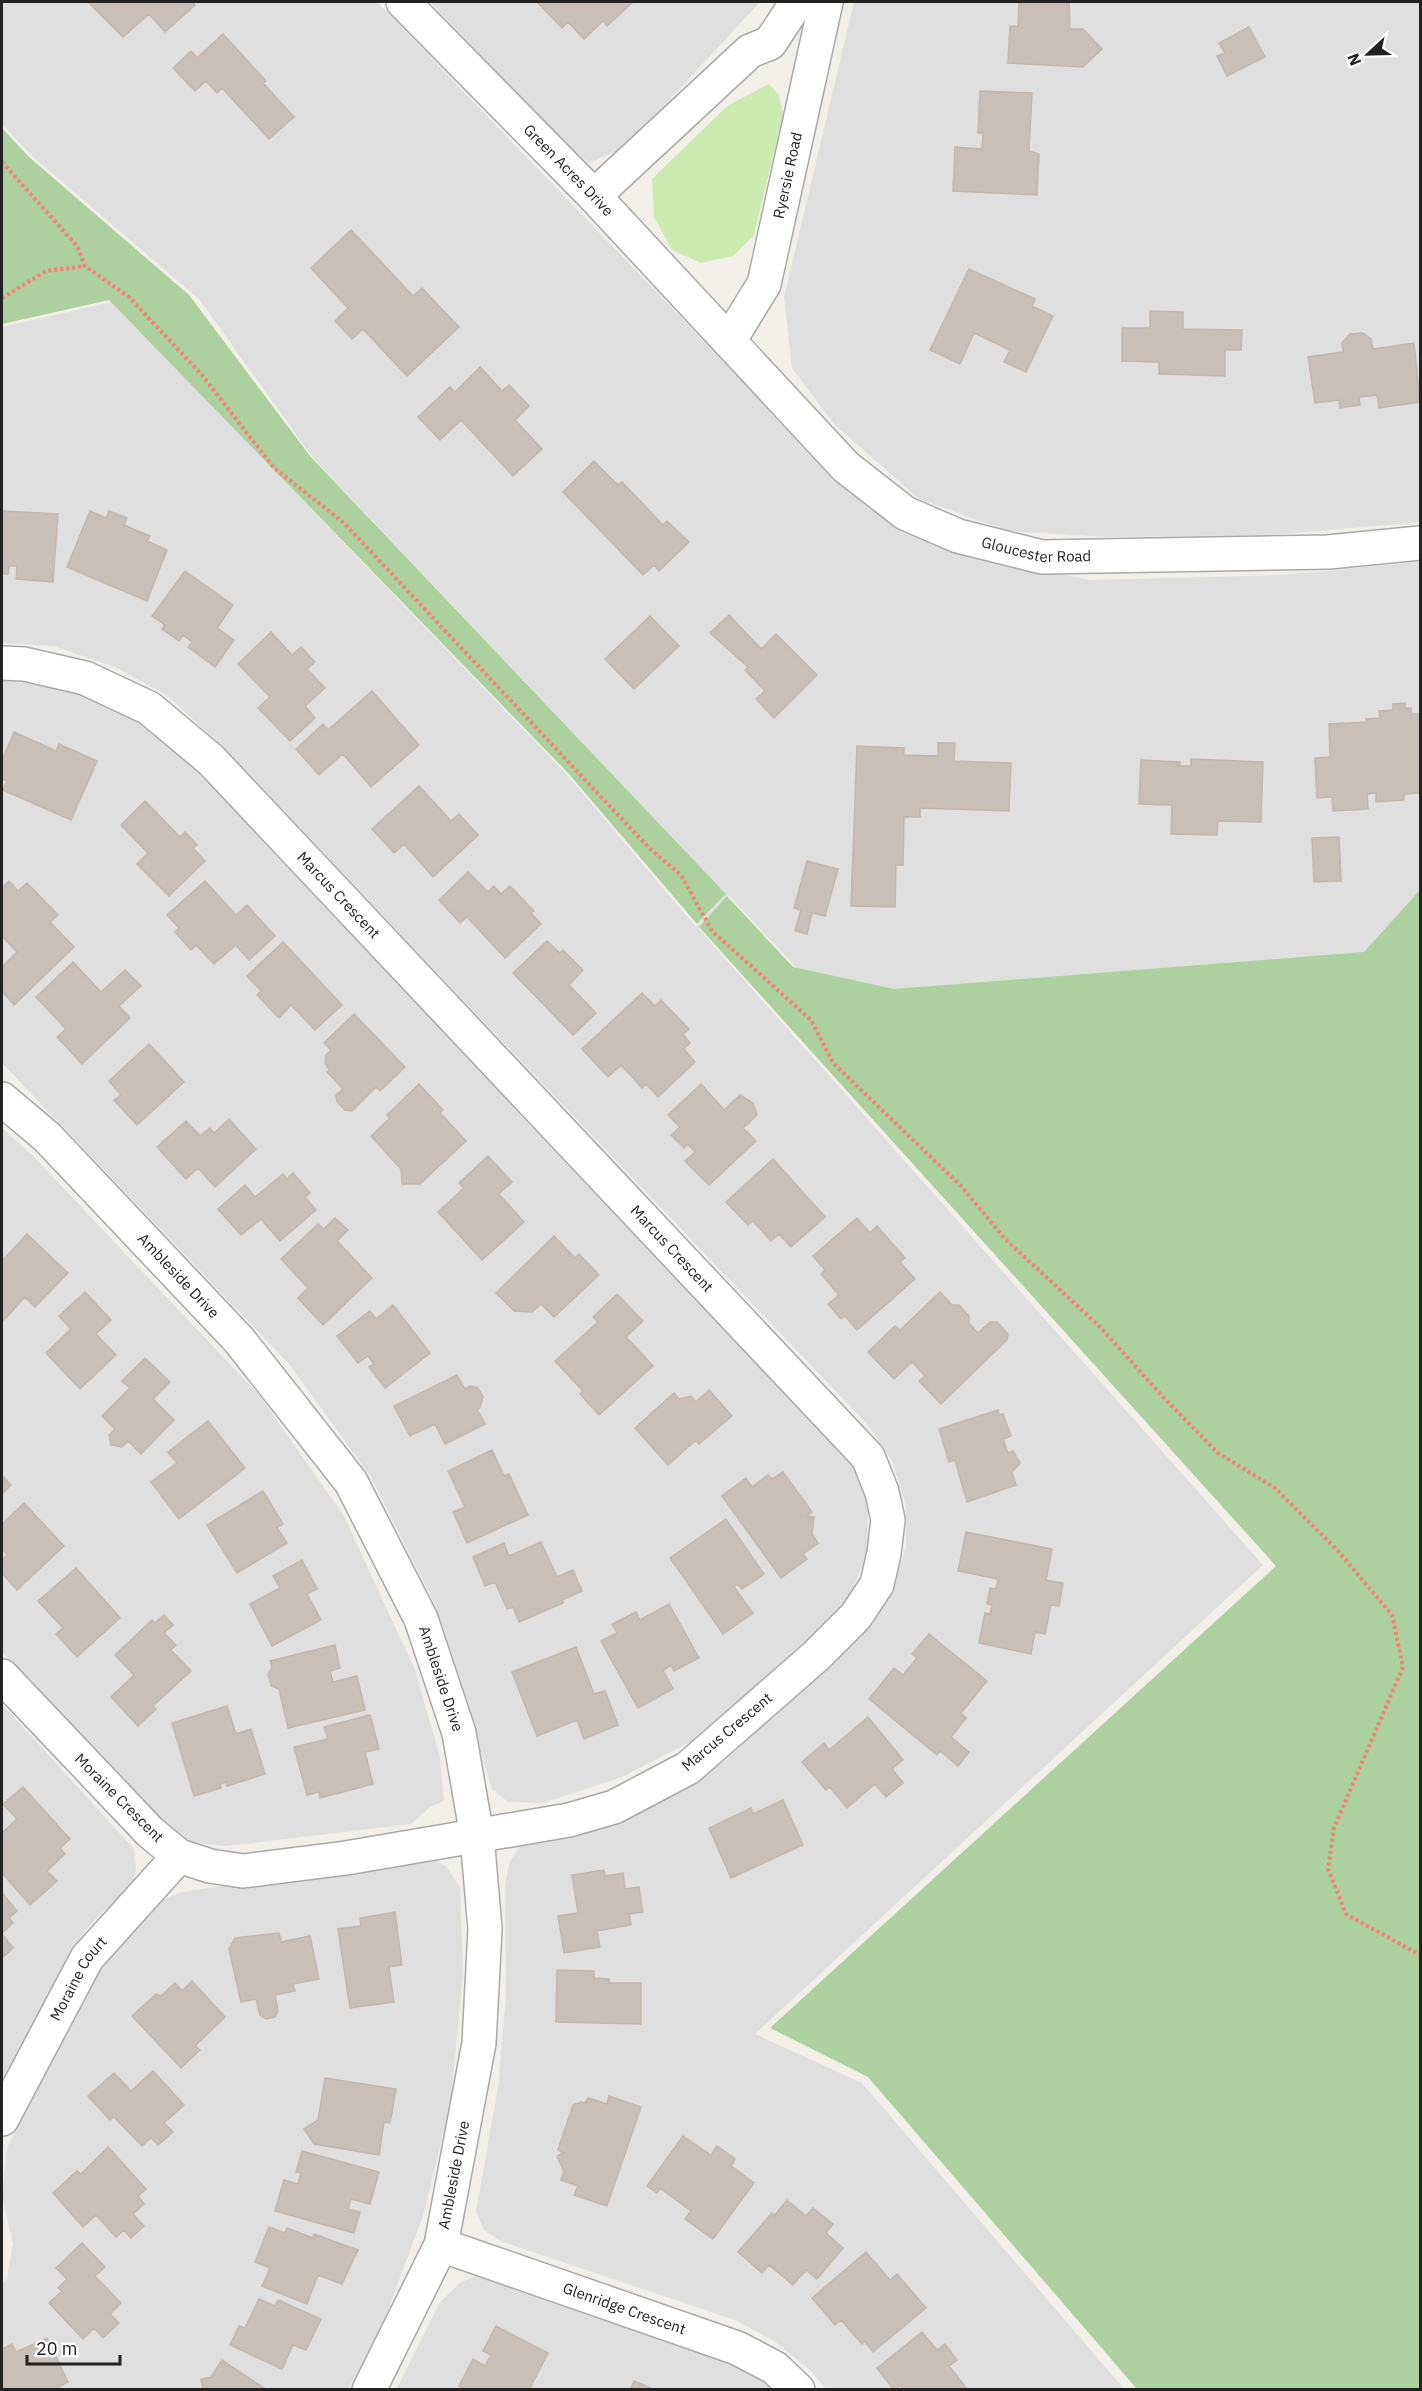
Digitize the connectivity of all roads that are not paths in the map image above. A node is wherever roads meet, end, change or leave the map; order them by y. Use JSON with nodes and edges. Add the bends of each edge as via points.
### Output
{"nodes":[{"id":1,"x":403,"y":2,"type":"edge"},
{"id":2,"x":797,"y":2,"type":"edge"},
{"id":3,"x":826,"y":2,"type":"edge"},
{"id":4,"x":594,"y":196,"type":"junction"},
{"id":5,"x":729,"y":341,"type":"junction"},
{"id":6,"x":1420,"y":543,"type":"edge"},
{"id":7,"x":2,"y":663,"type":"edge"},
{"id":8,"x":2,"y":1099,"type":"edge"},
{"id":9,"x":2,"y":1676,"type":"edge"},
{"id":10,"x":477,"y":1836,"type":"junction"},
{"id":11,"x":179,"y":1856,"type":"junction"},
{"id":12,"x":2,"y":2119,"type":"edge"},
{"id":13,"x":441,"y":2246,"type":"junction"},
{"id":14,"x":369,"y":2390,"type":"edge"},
{"id":15,"x":798,"y":2390,"type":"edge"}],
"edges":[{"from":1,"to":4,"type":"street","name":"Green Acres Drive"},
{"from":2,"to":4,"type":"street","via":[[770,43],[750,51]]},
{"from":3,"to":5,"type":"street","name":"Ryersie Road","via":[[764,284]]},
{"from":4,"to":5,"type":"street","name":"Green Acres Drive"},
{"from":5,"to":6,"type":"street","name":"Gloucester Road","via":[[846,467],[905,513],[958,536],[1042,557],[1328,552]]},
{"from":7,"to":10,"type":"street","name":"Marcus Crescent","via":[[85,678],[149,708],[211,760],[868,1457],[888,1520],[877,1584],[856,1616],[816,1656],[688,1768],[653,1788],[614,1808]]},
{"from":8,"to":10,"type":"street","name":"Ambleside Drive","via":[[47,1137],[239,1340],[351,1482],[421,1619],[459,1733]]},
{"from":9,"to":11,"type":"street","name":"Moraine Crescent","via":[[150,1832]]},
{"from":10,"to":11,"type":"street","name":"Moraine Crescent","via":[[243,1871]]},
{"from":10,"to":13,"type":"street","name":"Ambleside Drive","via":[[485,1929],[480,2043]]},
{"from":11,"to":12,"type":"street","name":"Moraine Court","via":[[87,1958]]},
{"from":13,"to":14,"type":"street","name":"Ambleside Drive"},
{"from":13,"to":15,"type":"street","name":"Glenridge Crescent","via":[[737,2348],[775,2368]]}]}
